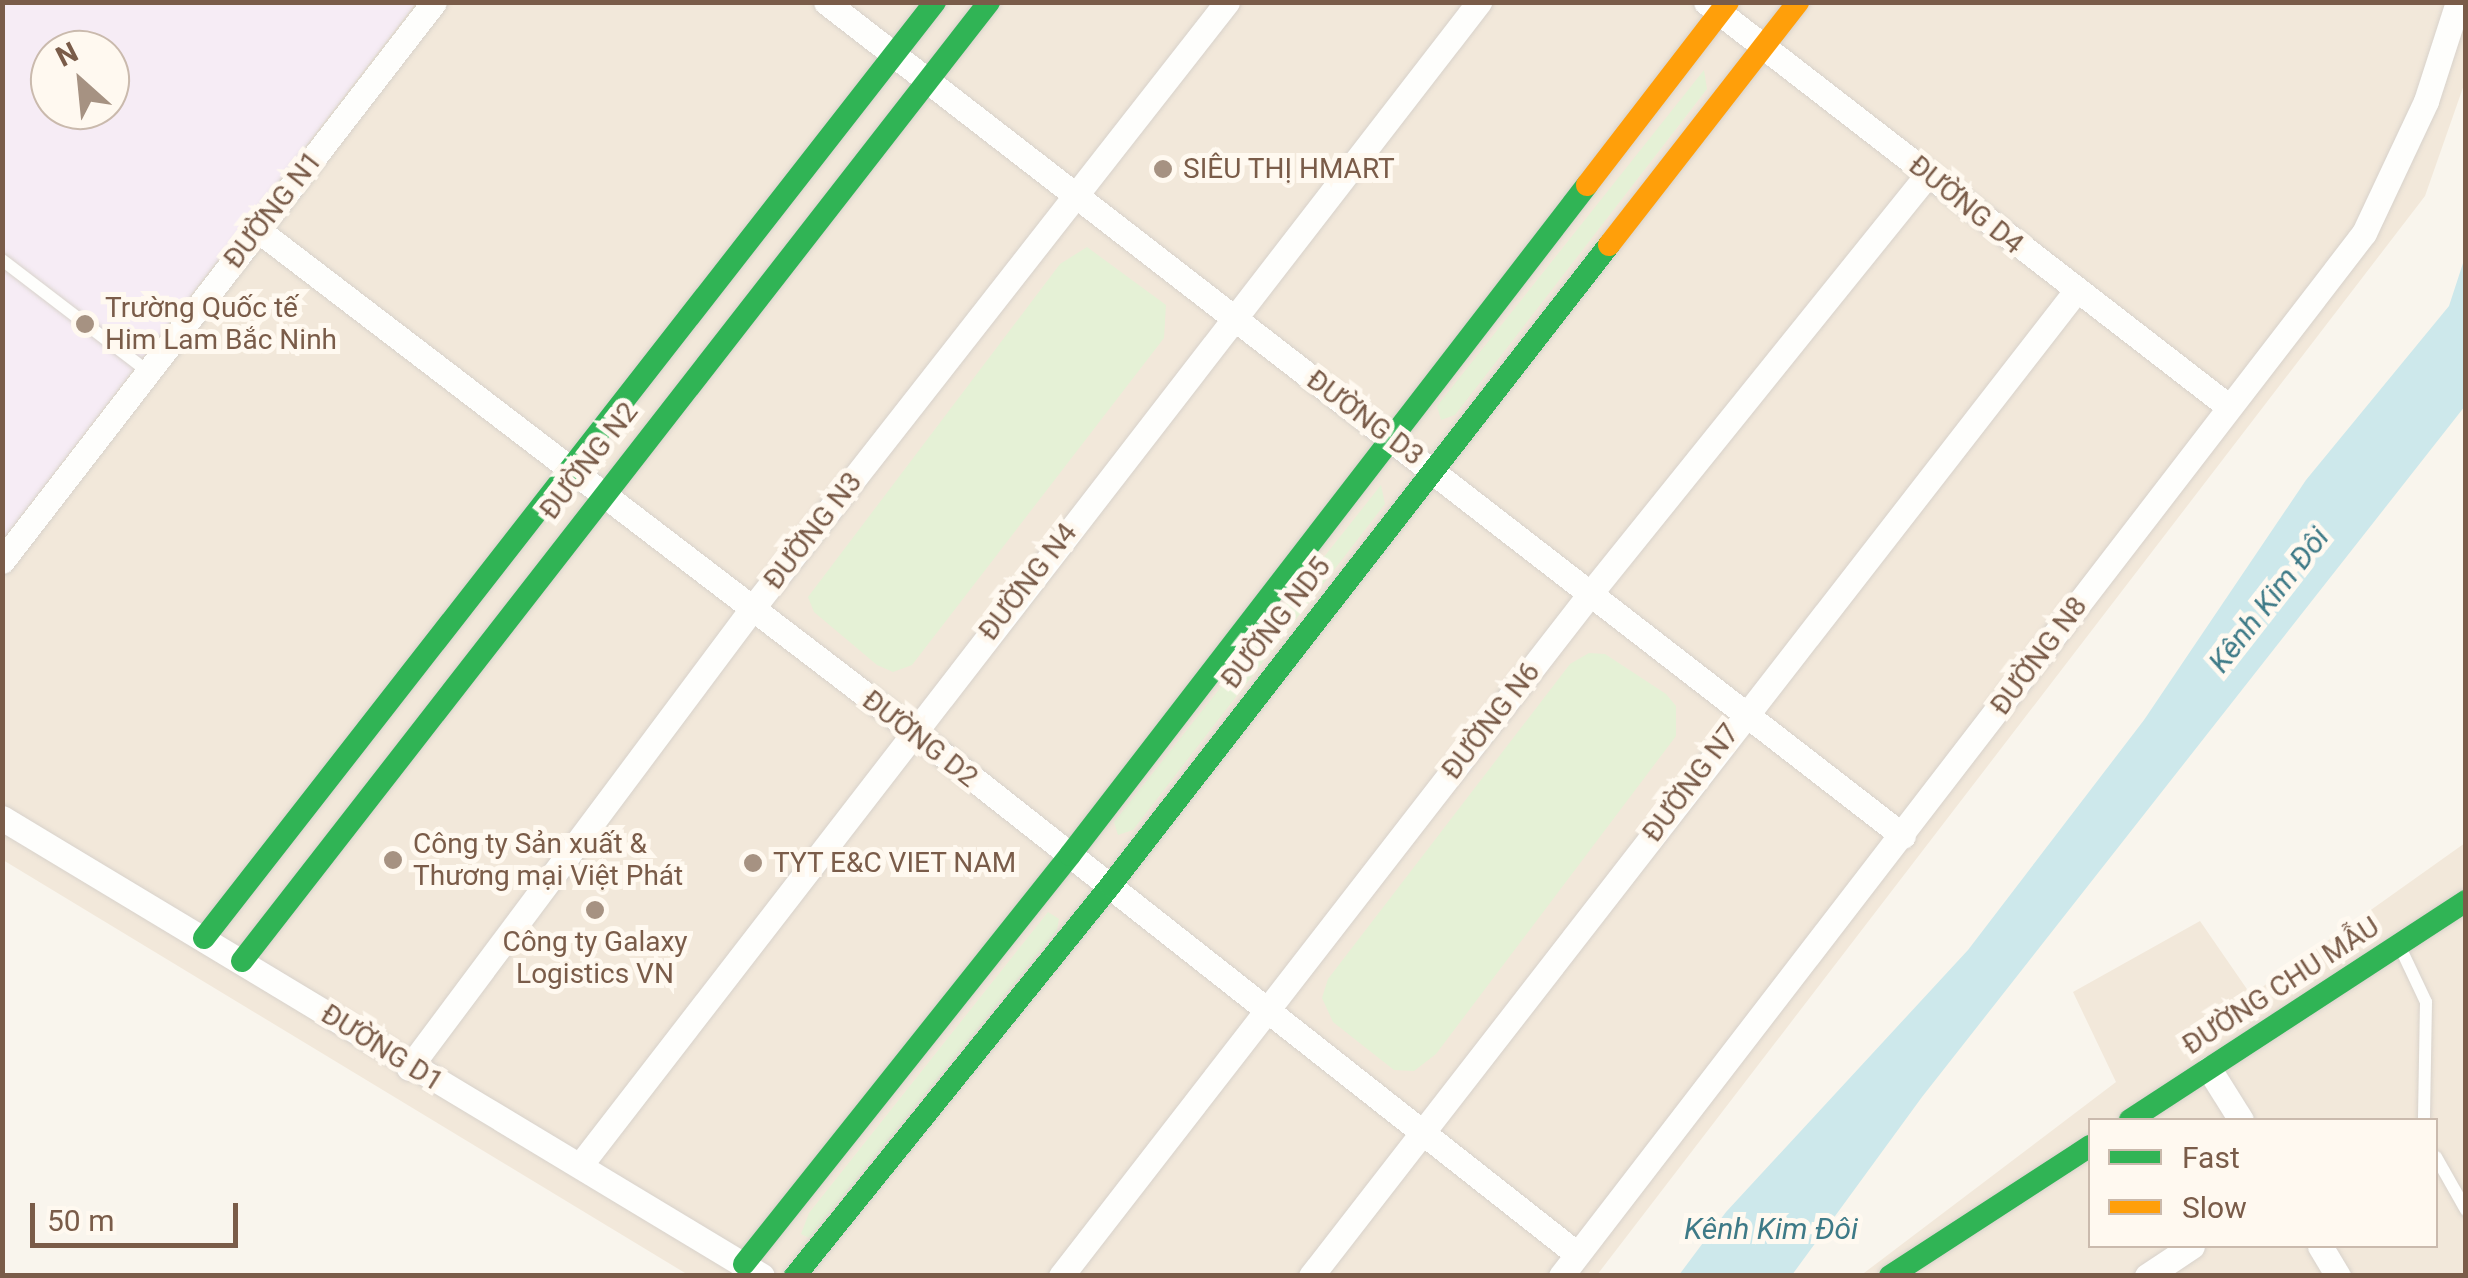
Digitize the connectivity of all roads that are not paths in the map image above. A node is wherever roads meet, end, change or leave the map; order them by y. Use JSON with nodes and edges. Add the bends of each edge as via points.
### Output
{"nodes":[{"id":1,"x":434,"y":2,"type":"edge"},
{"id":2,"x":826,"y":2,"type":"edge"},
{"id":3,"x":935,"y":2,"type":"edge"},
{"id":4,"x":989,"y":2,"type":"edge"},
{"id":5,"x":1228,"y":2,"type":"edge"},
{"id":6,"x":1479,"y":2,"type":"edge"},
{"id":7,"x":1798,"y":2,"type":"edge"},
{"id":8,"x":2458,"y":2,"type":"edge"},
{"id":9,"x":1718,"y":6,"type":"edge"},
{"id":10,"x":1764,"y":47,"type":"junction"},
{"id":11,"x":894,"y":54,"type":"junction"},
{"id":12,"x":929,"y":82,"type":"junction"},
{"id":13,"x":1928,"y":174,"type":"junction"},
{"id":14,"x":1078,"y":196,"type":"junction"},
{"id":15,"x":258,"y":230,"type":"junction"},
{"id":16,"x":2,"y":260,"type":"edge"},
{"id":17,"x":733,"y":264,"type":"junction"},
{"id":18,"x":764,"y":285,"type":"junction"},
{"id":19,"x":2076,"y":292,"type":"junction"},
{"id":20,"x":1232,"y":318,"type":"junction"},
{"id":21,"x":146,"y":371,"type":"junction"},
{"id":22,"x":2228,"y":406,"type":"junction"},
{"id":23,"x":1390,"y":437,"type":"junction"},
{"id":24,"x":1432,"y":469,"type":"junction"},
{"id":25,"x":565,"y":470,"type":"junction"},
{"id":26,"x":599,"y":496,"type":"junction"},
{"id":27,"x":2,"y":560,"type":"edge"},
{"id":28,"x":1592,"y":590,"type":"junction"},
{"id":29,"x":750,"y":610,"type":"junction"},
{"id":30,"x":383,"y":705,"type":"junction"},
{"id":31,"x":1744,"y":713,"type":"junction"},
{"id":32,"x":419,"y":731,"type":"junction"},
{"id":33,"x":913,"y":731,"type":"junction"},
{"id":34,"x":2,"y":818,"type":"edge"},
{"id":35,"x":1902,"y":836,"type":"junction"},
{"id":36,"x":1070,"y":855,"type":"junction"},
{"id":37,"x":1110,"y":886,"type":"junction"},
{"id":38,"x":2466,"y":900,"type":"edge"},
{"id":39,"x":204,"y":938,"type":"junction"},
{"id":40,"x":2398,"y":945,"type":"junction"},
{"id":41,"x":242,"y":961,"type":"junction"},
{"id":42,"x":1266,"y":1012,"type":"junction"},
{"id":43,"x":410,"y":1068,"type":"junction"},
{"id":44,"x":2209,"y":1069,"type":"junction"},
{"id":45,"x":2133,"y":1118,"type":"edge"},
{"id":46,"x":2240,"y":1118,"type":"edge"},
{"id":47,"x":2424,"y":1118,"type":"edge"},
{"id":48,"x":1422,"y":1134,"type":"junction"},
{"id":49,"x":2088,"y":1147,"type":"edge"},
{"id":50,"x":2438,"y":1161,"type":"edge"},
{"id":51,"x":581,"y":1164,"type":"junction"},
{"id":52,"x":2466,"y":1210,"type":"edge"},
{"id":53,"x":2189,"y":1248,"type":"edge"},
{"id":54,"x":2321,"y":1248,"type":"edge"},
{"id":55,"x":1578,"y":1254,"type":"junction"},
{"id":56,"x":754,"y":1270,"type":"edge"},
{"id":57,"x":795,"y":1276,"type":"edge"},
{"id":58,"x":1061,"y":1276,"type":"edge"},
{"id":59,"x":1310,"y":1276,"type":"edge"},
{"id":60,"x":1561,"y":1276,"type":"edge"},
{"id":61,"x":1890,"y":1276,"type":"edge"},
{"id":62,"x":2147,"y":1276,"type":"edge"},
{"id":63,"x":2338,"y":1276,"type":"edge"}],
"edges":[{"from":1,"to":15,"type":"street","name":"ĐƯỜNG N1"},
{"from":2,"to":11,"type":"street","name":"ĐƯỜNG D3"},
{"from":3,"to":11,"type":"street","name":"ĐƯỜNG N2"},
{"from":4,"to":12,"type":"street","name":"ĐƯỜNG N2"},
{"from":5,"to":14,"type":"street","name":"ĐƯỜNG N3"},
{"from":6,"to":20,"type":"street","name":"ĐƯỜNG N4"},
{"from":7,"to":10,"type":"street","name":"ĐƯỜNG ND5"},
{"from":8,"to":22,"type":"street","name":"ĐƯỜNG N8","via":[[2426,101],[2364,233]]},
{"from":9,"to":10,"type":"street","name":"ĐƯỜNG D4"},
{"from":9,"to":23,"type":"street","name":"ĐƯỜNG ND5"},
{"from":10,"to":13,"type":"street","name":"ĐƯỜNG D4"},
{"from":10,"to":24,"type":"street","name":"ĐƯỜNG ND5"},
{"from":11,"to":12,"type":"street","name":"ĐƯỜNG D3"},
{"from":11,"to":17,"type":"street","name":"ĐƯỜNG N2"},
{"from":12,"to":14,"type":"street","name":"ĐƯỜNG D3"},
{"from":12,"to":18,"type":"street","name":"ĐƯỜNG N2"},
{"from":13,"to":19,"type":"street","name":"ĐƯỜNG D4"},
{"from":13,"to":28,"type":"street","name":"ĐƯỜNG N6"},
{"from":14,"to":20,"type":"street","name":"ĐƯỜNG D3"},
{"from":14,"to":29,"type":"street","name":"ĐƯỜNG N3"},
{"from":15,"to":21,"type":"street","name":"ĐƯỜNG N1"},
{"from":15,"to":25,"type":"street","name":"ĐƯỜNG D2"},
{"from":16,"to":21,"type":"lane"},
{"from":17,"to":18,"type":"street"},
{"from":17,"to":25,"type":"street","name":"ĐƯỜNG N2"},
{"from":18,"to":26,"type":"street","name":"ĐƯỜNG N2"},
{"from":19,"to":22,"type":"street","name":"ĐƯỜNG D4"},
{"from":19,"to":31,"type":"street","name":"ĐƯỜNG N7"},
{"from":20,"to":23,"type":"street","name":"ĐƯỜNG D3"},
{"from":20,"to":33,"type":"street","name":"ĐƯỜNG N4"},
{"from":21,"to":27,"type":"street","name":"ĐƯỜNG N1"},
{"from":22,"to":35,"type":"street","name":"ĐƯỜNG N8"},
{"from":23,"to":24,"type":"street","name":"ĐƯỜNG D3"},
{"from":23,"to":36,"type":"street","name":"ĐƯỜNG ND5"},
{"from":24,"to":28,"type":"street","name":"ĐƯỜNG D3"},
{"from":24,"to":37,"type":"street","name":"ĐƯỜNG ND5"},
{"from":25,"to":26,"type":"street","name":"ĐƯỜNG D2"},
{"from":25,"to":30,"type":"street","name":"ĐƯỜNG N2"},
{"from":26,"to":29,"type":"street","name":"ĐƯỜNG D2"},
{"from":26,"to":32,"type":"street","name":"ĐƯỜNG N2"},
{"from":28,"to":31,"type":"street","name":"ĐƯỜNG D3"},
{"from":28,"to":42,"type":"street","name":"ĐƯỜNG N6"},
{"from":29,"to":33,"type":"street","name":"ĐƯỜNG D2"},
{"from":29,"to":43,"type":"street","name":"ĐƯỜNG N3"},
{"from":30,"to":32,"type":"street"},
{"from":30,"to":39,"type":"street","name":"ĐƯỜNG N2"},
{"from":31,"to":35,"type":"street","name":"ĐƯỜNG D3"},
{"from":31,"to":48,"type":"street","name":"ĐƯỜNG N7"},
{"from":32,"to":41,"type":"street","name":"ĐƯỜNG N2"},
{"from":33,"to":36,"type":"street","name":"ĐƯỜNG D2"},
{"from":33,"to":51,"type":"street","name":"ĐƯỜNG N4"},
{"from":34,"to":39,"type":"street","name":"ĐƯỜNG D1"},
{"from":35,"to":55,"type":"street","name":"ĐƯỜNG N8"},
{"from":36,"to":37,"type":"street","name":"ĐƯỜNG D2"},
{"from":36,"to":56,"type":"street","name":"ĐƯỜNG ND5"},
{"from":37,"to":42,"type":"street","name":"ĐƯỜNG D2"},
{"from":37,"to":57,"type":"street","name":"ĐƯỜNG ND5"},
{"from":38,"to":40,"type":"street","name":"ĐƯỜNG CHU MẪU"},
{"from":39,"to":41,"type":"street","name":"ĐƯỜNG D1"},
{"from":40,"to":44,"type":"street","name":"ĐƯỜNG CHU MẪU"},
{"from":40,"to":47,"type":"lane","via":[[2426,1002]]},
{"from":41,"to":43,"type":"street","name":"ĐƯỜNG D1"},
{"from":42,"to":48,"type":"street","name":"ĐƯỜNG D2"},
{"from":42,"to":58,"type":"street","name":"ĐƯỜNG N6"},
{"from":43,"to":51,"type":"street","name":"ĐƯỜNG D1"},
{"from":44,"to":45,"type":"street","name":"ĐƯỜNG CHU MẪU"},
{"from":44,"to":46,"type":"street"},
{"from":48,"to":55,"type":"street","name":"ĐƯỜNG D2"},
{"from":48,"to":59,"type":"street","name":"ĐƯỜNG N7"},
{"from":49,"to":61,"type":"street"},
{"from":50,"to":52,"type":"lane"},
{"from":51,"to":56,"type":"street","name":"ĐƯỜNG D1"},
{"from":53,"to":62,"type":"street"},
{"from":54,"to":63,"type":"street"},
{"from":55,"to":60,"type":"street","name":"ĐƯỜNG N8"}]}
